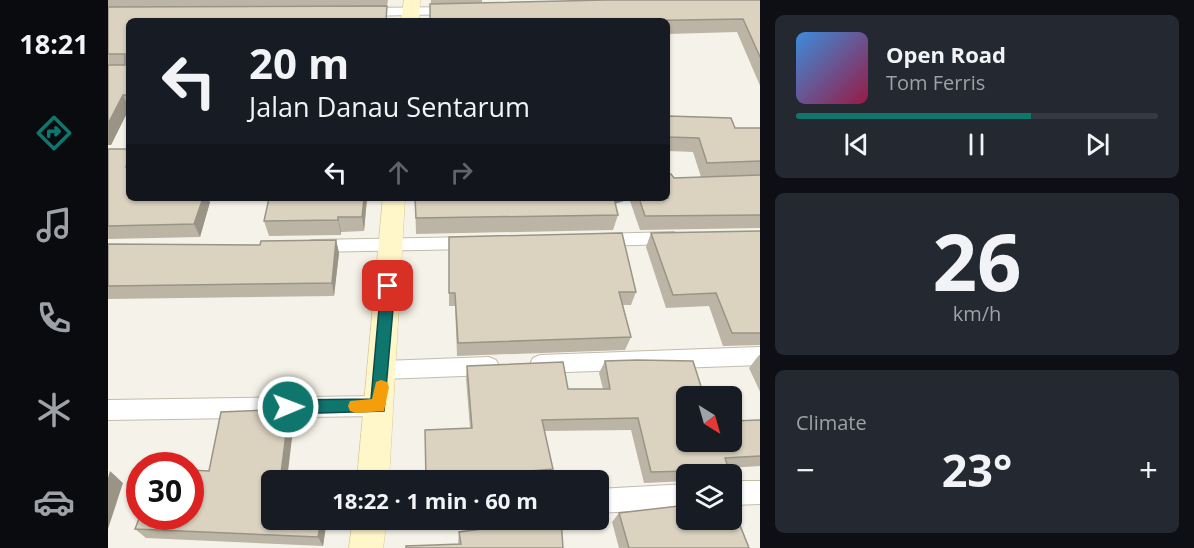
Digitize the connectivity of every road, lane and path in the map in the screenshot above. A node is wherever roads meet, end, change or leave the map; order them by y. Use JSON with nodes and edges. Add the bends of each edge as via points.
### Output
{"nodes":[{"id":1,"x":411,"y":11,"type":"edge"},
{"id":2,"x":470,"y":11,"type":"edge"},
{"id":3,"x":353,"y":12,"type":"edge"},
{"id":4,"x":394,"y":201,"type":"edge"},
{"id":5,"x":689,"y":238,"type":"edge"},
{"id":6,"x":581,"y":240,"type":"edge"},
{"id":7,"x":486,"y":242,"type":"edge"},
{"id":8,"x":390,"y":244,"type":"junction"},
{"id":9,"x":296,"y":246,"type":"edge"},
{"id":10,"x":760,"y":356,"type":"edge"},
{"id":11,"x":383,"y":370,"type":"junction"},
{"id":12,"x":379,"y":406,"type":"junction"},
{"id":13,"x":108,"y":410,"type":"edge"},
{"id":14,"x":374,"y":470,"type":"edge"},
{"id":15,"x":760,"y":492,"type":"edge"},
{"id":16,"x":742,"y":493,"type":"edge"},
{"id":17,"x":676,"y":497,"type":"edge"},
{"id":18,"x":609,"y":500,"type":"edge"},
{"id":19,"x":368,"y":530,"type":"edge"},
{"id":20,"x":366,"y":548,"type":"edge"}],
"edges":[{"from":1,"to":2,"type":"street"},
{"from":1,"to":3,"type":"street"},
{"from":4,"to":8,"type":"street"},
{"from":5,"to":6,"type":"street"},
{"from":7,"to":8,"type":"street"},
{"from":8,"to":9,"type":"street"},
{"from":8,"to":11,"type":"street"},
{"from":10,"to":11,"type":"street"},
{"from":11,"to":12,"type":"street"},
{"from":12,"to":13,"type":"street"},
{"from":12,"to":14,"type":"street"},
{"from":15,"to":16,"type":"street"},
{"from":17,"to":18,"type":"street"},
{"from":19,"to":20,"type":"street"}]}
